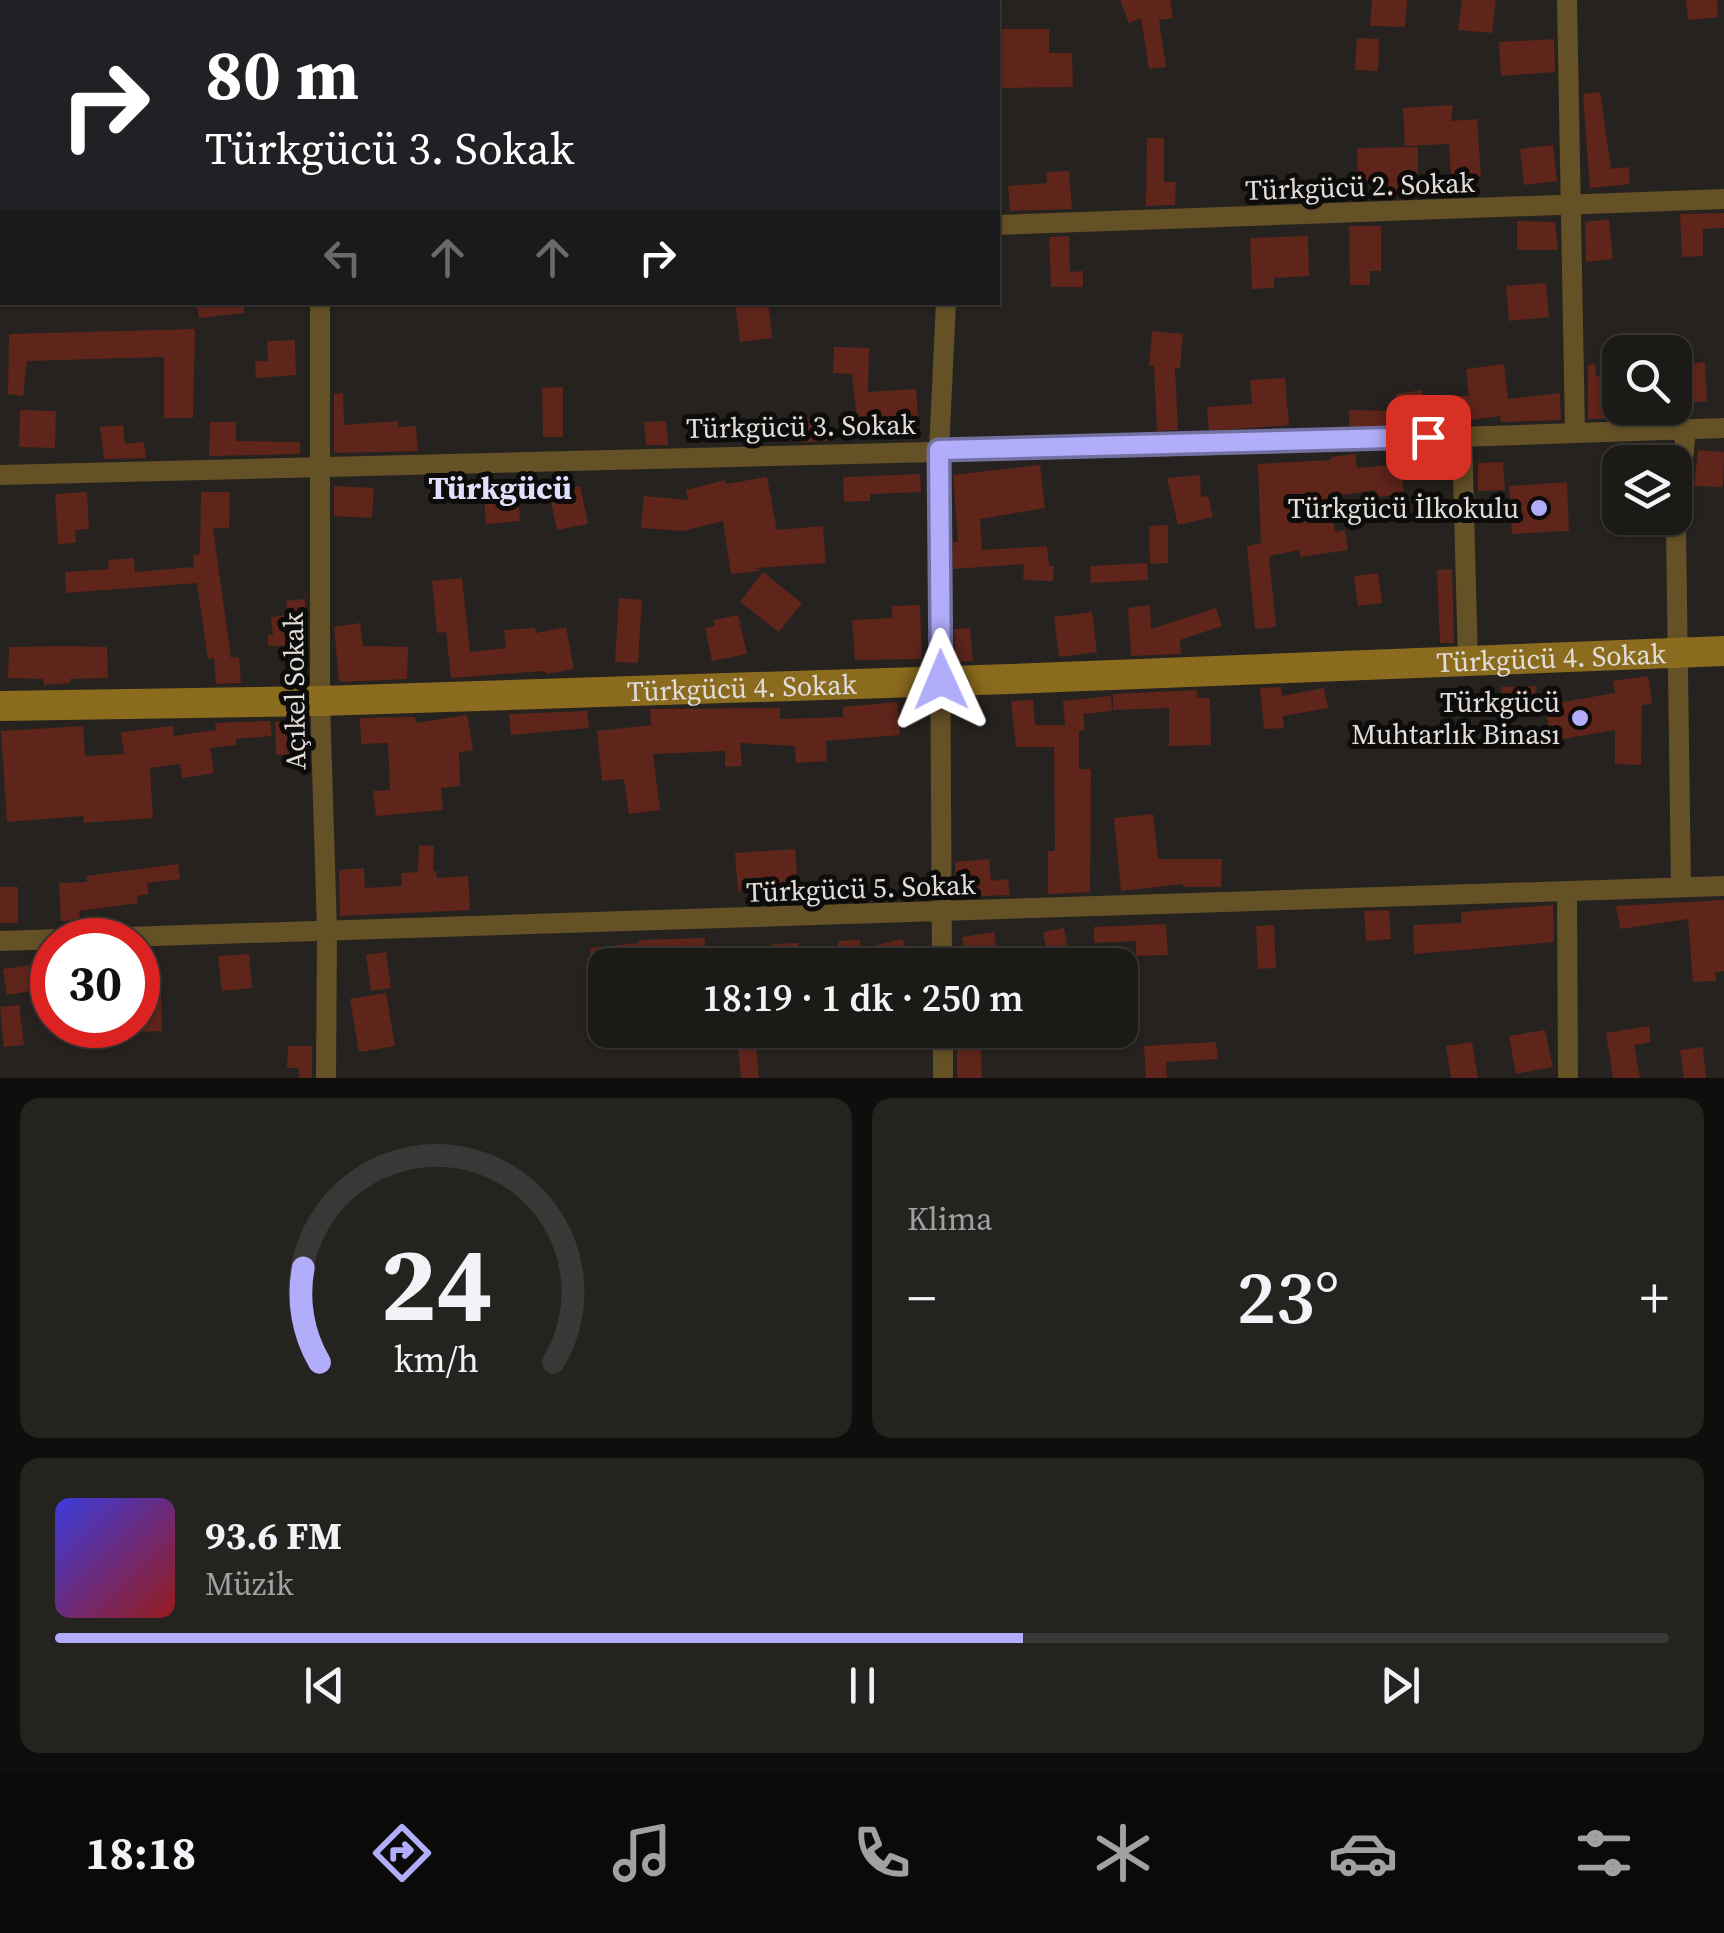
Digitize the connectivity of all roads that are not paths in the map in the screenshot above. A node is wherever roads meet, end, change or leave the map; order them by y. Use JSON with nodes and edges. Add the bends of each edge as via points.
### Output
{"nodes":[{"id":1,"x":1567,"y":0,"type":"edge"},
{"id":2,"x":1724,"y":199,"type":"edge"},
{"id":3,"x":1569,"y":206,"type":"junction"},
{"id":4,"x":1000,"y":225,"type":"edge"},
{"id":5,"x":320,"y":305,"type":"edge"},
{"id":6,"x":946,"y":305,"type":"edge"},
{"id":7,"x":1724,"y":428,"type":"edge"},
{"id":8,"x":1686,"y":430,"type":"junction"},
{"id":9,"x":1574,"y":433,"type":"junction"},
{"id":10,"x":1462,"y":436,"type":"junction"},
{"id":11,"x":939,"y":450,"type":"junction"},
{"id":12,"x":321,"y":466,"type":"junction"},
{"id":13,"x":0,"y":475,"type":"edge"},
{"id":14,"x":1724,"y":650,"type":"edge"},
{"id":15,"x":1678,"y":652,"type":"junction"},
{"id":16,"x":1468,"y":660,"type":"junction"},
{"id":17,"x":941,"y":680,"type":"junction"},
{"id":18,"x":320,"y":700,"type":"junction"},
{"id":19,"x":0,"y":706,"type":"edge"},
{"id":20,"x":1724,"y":886,"type":"edge"},
{"id":21,"x":1681,"y":887,"type":"junction"},
{"id":22,"x":1567,"y":892,"type":"junction"},
{"id":23,"x":942,"y":912,"type":"junction"},
{"id":24,"x":327,"y":932,"type":"junction"},
{"id":25,"x":0,"y":941,"type":"edge"},
{"id":26,"x":942,"y":948,"type":"edge"},
{"id":27,"x":942,"y":1048,"type":"edge"},
{"id":28,"x":326,"y":1078,"type":"edge"},
{"id":29,"x":943,"y":1078,"type":"edge"},
{"id":30,"x":1568,"y":1078,"type":"edge"}],
"edges":[{"from":1,"to":3,"type":"street"},
{"from":2,"to":3,"type":"street","name":"Türkgücü 2. Sokak"},
{"from":3,"to":4,"type":"street","name":"Türkgücü 2. Sokak"},
{"from":3,"to":9,"type":"street"},
{"from":5,"to":12,"type":"street","name":"Açıkel Sokak"},
{"from":6,"to":11,"type":"street"},
{"from":7,"to":8,"type":"street","name":"Türkgücü 3. Sokak"},
{"from":8,"to":9,"type":"street","name":"Türkgücü 3. Sokak"},
{"from":8,"to":15,"type":"street","via":[[1676,528]]},
{"from":9,"to":10,"type":"street","name":"Türkgücü 3. Sokak"},
{"from":10,"to":11,"type":"street","name":"Türkgücü 3. Sokak"},
{"from":10,"to":16,"type":"street"},
{"from":11,"to":12,"type":"street","name":"Türkgücü 3. Sokak"},
{"from":11,"to":17,"type":"street"},
{"from":12,"to":13,"type":"street","name":"Türkgücü 3. Sokak"},
{"from":12,"to":18,"type":"street","name":"Açıkel Sokak"},
{"from":14,"to":15,"type":"main road","name":"Türkgücü 4. Sokak"},
{"from":15,"to":16,"type":"main road","name":"Türkgücü 4. Sokak"},
{"from":15,"to":21,"type":"street"},
{"from":16,"to":17,"type":"main road","name":"Türkgücü 4. Sokak"},
{"from":17,"to":18,"type":"main road","name":"Türkgücü 4. Sokak"},
{"from":17,"to":23,"type":"street"},
{"from":18,"to":19,"type":"main road","name":"Türkgücü 4. Sokak"},
{"from":18,"to":24,"type":"street","name":"Açıkel Sokak"},
{"from":20,"to":21,"type":"street","name":"Türkgücü 5. Sokak"},
{"from":21,"to":22,"type":"street","name":"Türkgücü 5. Sokak"},
{"from":22,"to":23,"type":"street","name":"Türkgücü 5. Sokak"},
{"from":22,"to":30,"type":"street"},
{"from":23,"to":24,"type":"street","name":"Türkgücü 5. Sokak"},
{"from":23,"to":26,"type":"street"},
{"from":24,"to":25,"type":"street","name":"Türkgücü 5. Sokak"},
{"from":24,"to":28,"type":"street","name":"Açıkel Sokak"},
{"from":27,"to":29,"type":"street"}]}
